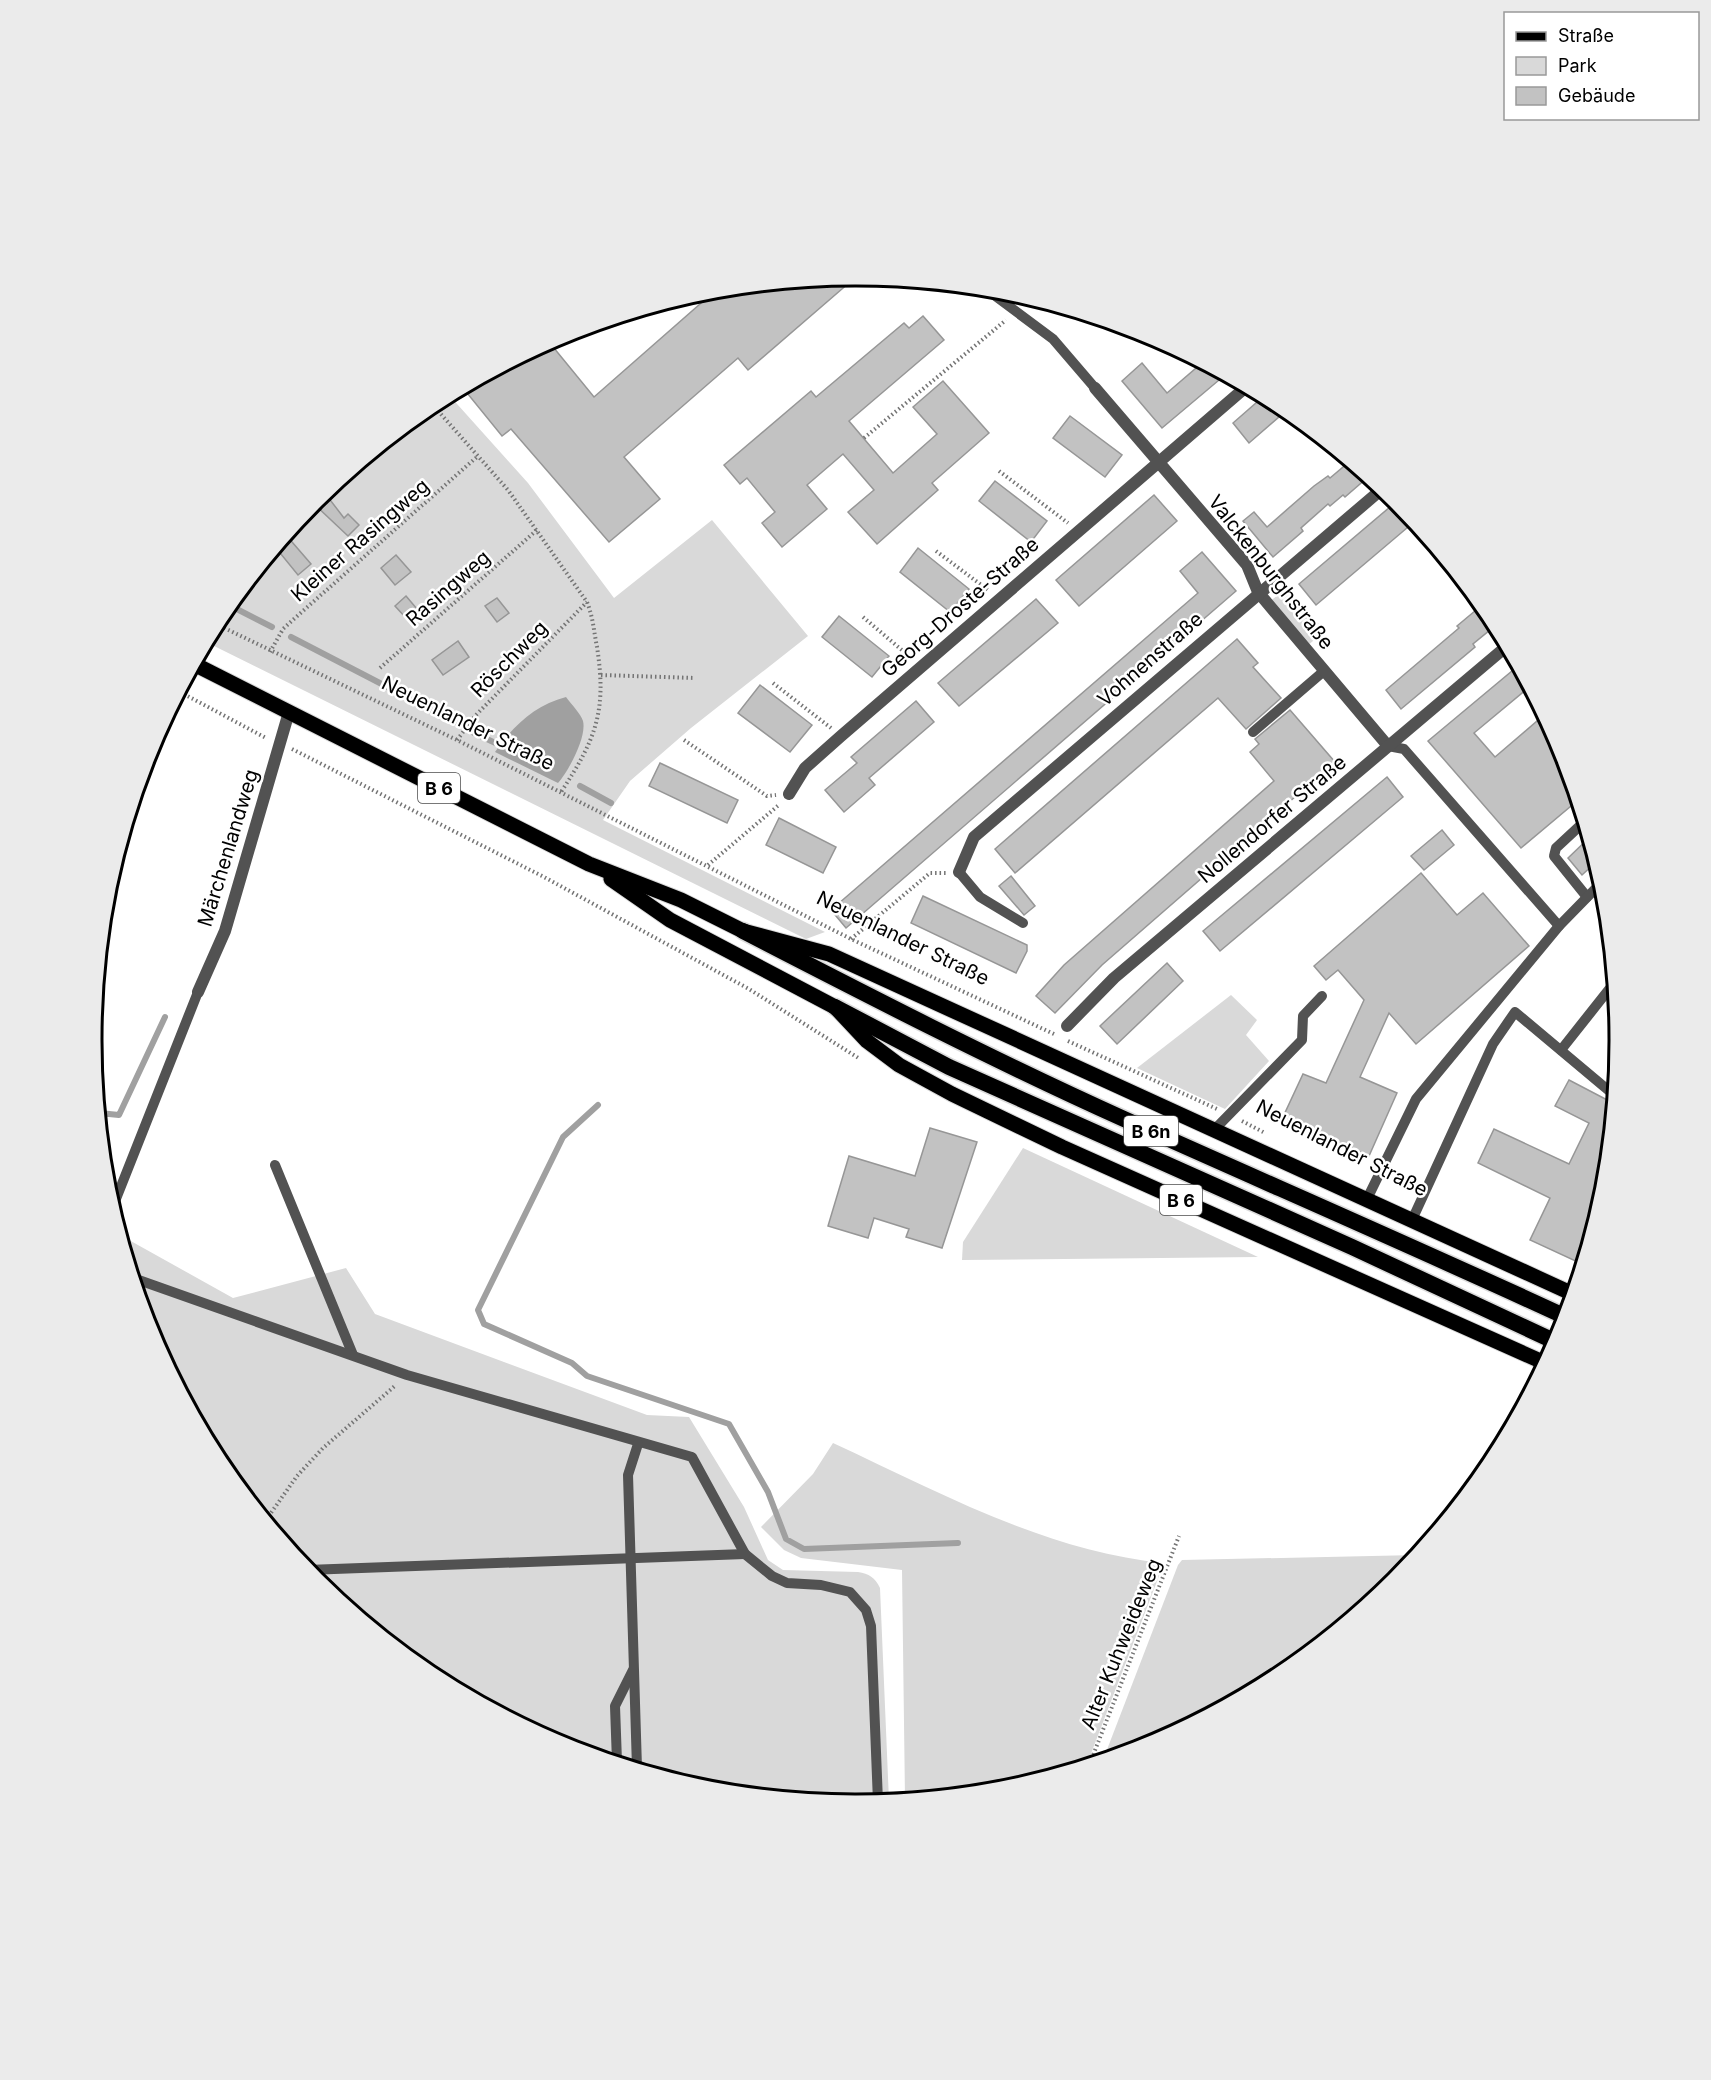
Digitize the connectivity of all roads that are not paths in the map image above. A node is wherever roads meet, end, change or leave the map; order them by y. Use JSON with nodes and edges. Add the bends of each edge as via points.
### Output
{"nodes":[{"id":1,"x":1002,"y":301,"type":"edge"},
{"id":2,"x":1095,"y":388,"type":"joint"},
{"id":3,"x":1240,"y":392,"type":"edge"},
{"id":4,"x":1157,"y":462,"type":"junction"},
{"id":5,"x":1375,"y":495,"type":"edge"},
{"id":6,"x":1258,"y":592,"type":"junction"},
{"id":7,"x":1501,"y":651,"type":"edge"},
{"id":8,"x":201,"y":667,"type":"edge"},
{"id":9,"x":1324,"y":671,"type":"junction"},
{"id":10,"x":289,"y":712,"type":"junction"},
{"id":11,"x":1253,"y":732,"type":"dead end"},
{"id":12,"x":1388,"y":746,"type":"junction"},
{"id":13,"x":789,"y":794,"type":"road end"},
{"id":14,"x":1578,"y":828,"type":"edge"},
{"id":15,"x":589,"y":864,"type":"junction"},
{"id":16,"x":960,"y":872,"type":"joint"},
{"id":17,"x":1594,"y":890,"type":"edge"},
{"id":18,"x":1587,"y":897,"type":"junction"},
{"id":19,"x":1023,"y":923,"type":"dead end"},
{"id":20,"x":1559,"y":926,"type":"junction"},
{"id":21,"x":743,"y":931,"type":"junction"},
{"id":22,"x":198,"y":992,"type":"joint"},
{"id":23,"x":1607,"y":992,"type":"edge"},
{"id":24,"x":1322,"y":996,"type":"dead end"},
{"id":25,"x":835,"y":1007,"type":"junction"},
{"id":26,"x":1067,"y":1026,"type":"dead end"},
{"id":27,"x":1561,"y":1050,"type":"junction"},
{"id":28,"x":1607,"y":1089,"type":"edge"},
{"id":29,"x":1215,"y":1129,"type":"junction"},
{"id":30,"x":275,"y":1166,"type":"dead end"},
{"id":31,"x":118,"y":1194,"type":"edge"},
{"id":32,"x":1367,"y":1199,"type":"junction"},
{"id":33,"x":1412,"y":1220,"type":"junction"},
{"id":34,"x":142,"y":1281,"type":"edge"},
{"id":35,"x":1566,"y":1291,"type":"edge"},
{"id":36,"x":1558,"y":1313,"type":"edge"},
{"id":37,"x":1547,"y":1338,"type":"edge"},
{"id":38,"x":353,"y":1355,"type":"junction"},
{"id":39,"x":1537,"y":1360,"type":"edge"},
{"id":40,"x":638,"y":1444,"type":"junction"},
{"id":41,"x":745,"y":1554,"type":"junction"},
{"id":42,"x":632,"y":1557,"type":"junction"},
{"id":43,"x":320,"y":1569,"type":"edge"},
{"id":44,"x":634,"y":1667,"type":"junction"},
{"id":45,"x":616,"y":1755,"type":"edge"},
{"id":46,"x":637,"y":1761,"type":"edge"},
{"id":47,"x":878,"y":1793,"type":"edge"}],
"edges":[{"from":1,"to":2,"type":"lane","name":"Valckenburghstraße","via":[[1053,339]]},
{"from":2,"to":4,"type":"street","name":"Valckenburghstraße"},
{"from":3,"to":4,"type":"street","name":"Georg-Droste-Straße"},
{"from":4,"to":6,"type":"street","name":"Valckenburghstraße","via":[[1247,565]]},
{"from":4,"to":13,"type":"street","name":"Georg-Droste-Straße","via":[[805,768]]},
{"from":5,"to":6,"type":"street","name":"Vohnenstraße"},
{"from":6,"to":9,"type":"street","name":"Valckenburghstraße"},
{"from":6,"to":16,"type":"street","name":"Vohnenstraße","via":[[974,837]]},
{"from":7,"to":12,"type":"street","name":"Nollendorfer Straße"},
{"from":8,"to":10,"type":"main road","name":"Neuenlander Straße","number":"B 6"},
{"from":9,"to":11,"type":"lane"},
{"from":9,"to":12,"type":"street","name":"Valckenburghstraße"},
{"from":10,"to":15,"type":"main road","name":"Neuenlander Straße","number":"B 6"},
{"from":10,"to":22,"type":"street","name":"Märchenlandweg","via":[[225,931]]},
{"from":12,"to":20,"type":"lane","name":"Valckenburghstraße","via":[[1404,749]]},
{"from":12,"to":26,"type":"street","name":"Nollendorfer Straße","via":[[1114,978]]},
{"from":14,"to":18,"type":"lane","via":[[1556,848],[1554,856]]},
{"from":15,"to":21,"type":"main road","name":"Neuenlander Straße","number":"B 6","via":[[681,900]]},
{"from":15,"to":25,"type":"main road","name":"Neuenlander Straße","number":"B 6","via":[[670,920]]},
{"from":16,"to":19,"type":"lane","via":[[980,897]]},
{"from":17,"to":18,"type":"lane"},
{"from":18,"to":20,"type":"lane"},
{"from":20,"to":32,"type":"lane","via":[[1416,1100]]},
{"from":21,"to":29,"type":"main road","name":"Neuenlander Straße","number":"B 6","via":[[830,954]]},
{"from":21,"to":36,"type":"highway","name":"Neuenlander Straße","number":"B 6n","via":[[956,1040],[1113,1114]]},
{"from":22,"to":31,"type":"lane"},
{"from":23,"to":27,"type":"lane"},
{"from":24,"to":29,"type":"lane","via":[[1303,1016],[1302,1040]]},
{"from":25,"to":37,"type":"highway","name":"Neuenlander Straße","number":"B 6n","via":[[948,1067]]},
{"from":25,"to":39,"type":"main road","name":"Neuenlander Straße","number":"B 6","via":[[867,1041],[891,1059],[952,1094]]},
{"from":27,"to":28,"type":"lane"},
{"from":27,"to":33,"type":"lane","via":[[1515,1012],[1493,1044]]},
{"from":29,"to":32,"type":"main road","name":"Neuenlander Straße","number":"B 6"},
{"from":30,"to":38,"type":"lane"},
{"from":32,"to":33,"type":"main road","name":"Neuenlander Straße","number":"B 6"},
{"from":33,"to":35,"type":"main road","name":"Neuenlander Straße","number":"B 6"},
{"from":34,"to":38,"type":"lane"},
{"from":38,"to":40,"type":"lane"},
{"from":40,"to":41,"type":"lane","via":[[692,1457]]},
{"from":40,"to":42,"type":"lane","via":[[628,1475]]},
{"from":41,"to":42,"type":"lane"},
{"from":41,"to":47,"type":"lane","via":[[771,1576],[787,1583],[850,1592],[866,1610],[871,1626]]},
{"from":42,"to":43,"type":"lane"},
{"from":42,"to":44,"type":"lane"},
{"from":44,"to":45,"type":"lane","via":[[615,1706]]},
{"from":44,"to":46,"type":"lane"}]}
